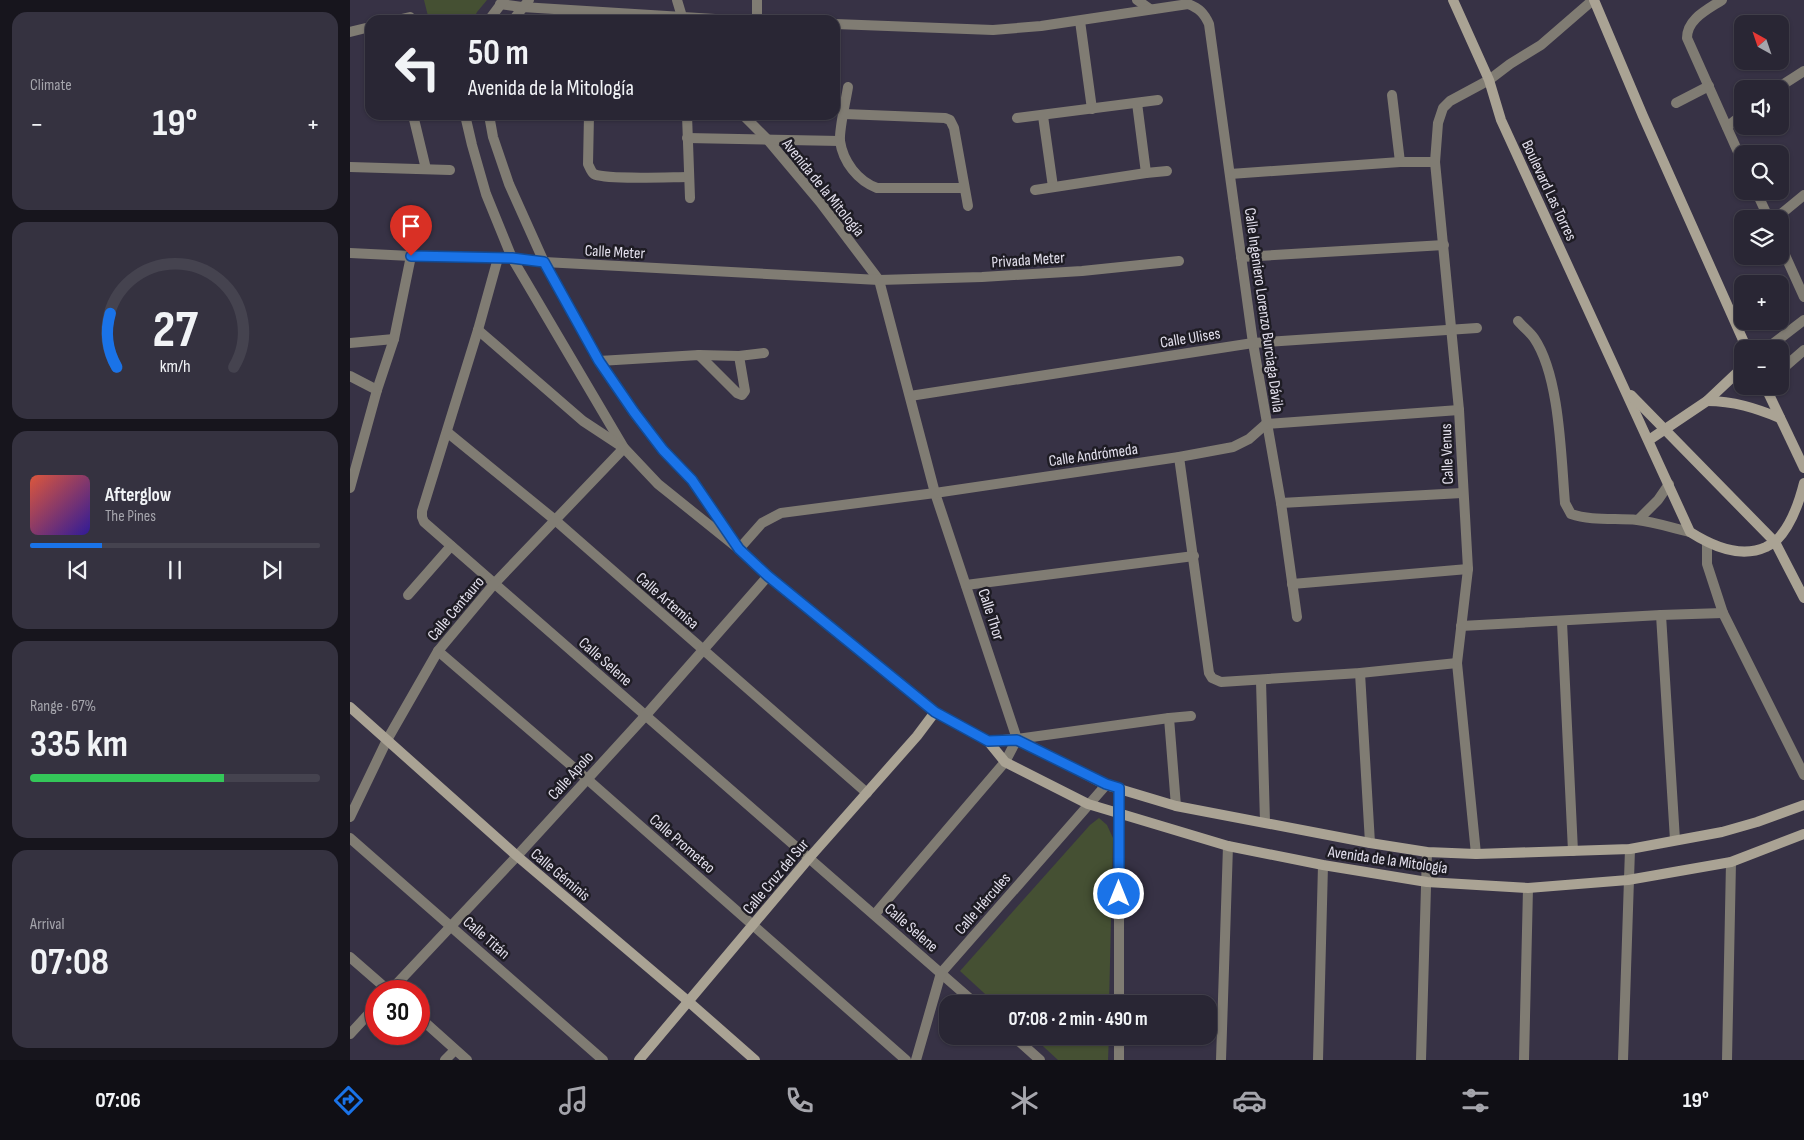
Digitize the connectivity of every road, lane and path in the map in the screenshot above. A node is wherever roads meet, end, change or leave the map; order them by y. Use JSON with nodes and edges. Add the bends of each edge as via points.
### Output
{"nodes":[{"id":1,"x":677,"y":0,"type":"edge"},
{"id":2,"x":757,"y":0,"type":"edge"},
{"id":3,"x":1137,"y":0,"type":"edge"},
{"id":4,"x":1453,"y":0,"type":"edge"},
{"id":5,"x":1593,"y":0,"type":"edge"},
{"id":6,"x":1722,"y":0,"type":"edge"},
{"id":7,"x":502,"y":2,"type":"edge"},
{"id":8,"x":526,"y":4,"type":"edge"},
{"id":9,"x":1150,"y":9,"type":"junction"},
{"id":10,"x":493,"y":15,"type":"edge"},
{"id":11,"x":517,"y":15,"type":"edge"},
{"id":12,"x":640,"y":15,"type":"edge"},
{"id":13,"x":681,"y":15,"type":"edge"},
{"id":14,"x":757,"y":15,"type":"edge"},
{"id":15,"x":1080,"y":21,"type":"junction"},
{"id":16,"x":840,"y":24,"type":"edge"},
{"id":17,"x":365,"y":28,"type":"edge"},
{"id":18,"x":350,"y":32,"type":"edge"},
{"id":19,"x":1804,"y":71,"type":"edge"},
{"id":20,"x":1490,"y":80,"type":"junction"},
{"id":21,"x":1789,"y":81,"type":"edge"},
{"id":22,"x":1709,"y":86,"type":"junction"},
{"id":23,"x":848,"y":87,"type":"dead end"},
{"id":24,"x":1392,"y":95,"type":"dead end"},
{"id":25,"x":1158,"y":100,"type":"dead end"},
{"id":26,"x":1676,"y":103,"type":"dead end"},
{"id":27,"x":1137,"y":104,"type":"junction"},
{"id":28,"x":1092,"y":109,"type":"junction"},
{"id":29,"x":844,"y":114,"type":"junction"},
{"id":30,"x":1043,"y":116,"type":"junction"},
{"id":31,"x":1017,"y":118,"type":"dead end"},
{"id":32,"x":414,"y":120,"type":"edge"},
{"id":33,"x":467,"y":120,"type":"edge"},
{"id":34,"x":491,"y":120,"type":"edge"},
{"id":35,"x":589,"y":120,"type":"edge"},
{"id":36,"x":687,"y":120,"type":"edge"},
{"id":37,"x":748,"y":120,"type":"edge"},
{"id":38,"x":1734,"y":121,"type":"edge"},
{"id":39,"x":1727,"y":127,"type":"junction"},
{"id":40,"x":687,"y":138,"type":"junction"},
{"id":41,"x":767,"y":139,"type":"junction"},
{"id":42,"x":840,"y":141,"type":"junction"},
{"id":43,"x":1735,"y":145,"type":"edge"},
{"id":44,"x":1400,"y":162,"type":"junction"},
{"id":45,"x":1435,"y":162,"type":"junction"},
{"id":46,"x":350,"y":167,"type":"edge"},
{"id":47,"x":426,"y":169,"type":"junction"},
{"id":48,"x":450,"y":170,"type":"dead end"},
{"id":49,"x":1167,"y":171,"type":"dead end"},
{"id":50,"x":1146,"y":173,"type":"junction"},
{"id":51,"x":1230,"y":174,"type":"junction"},
{"id":52,"x":688,"y":177,"type":"junction"},
{"id":53,"x":964,"y":188,"type":"junction"},
{"id":54,"x":1053,"y":188,"type":"junction"},
{"id":55,"x":1035,"y":190,"type":"dead end"},
{"id":56,"x":1804,"y":195,"type":"edge"},
{"id":57,"x":690,"y":198,"type":"dead end"},
{"id":58,"x":968,"y":206,"type":"dead end"},
{"id":59,"x":1786,"y":210,"type":"edge"},
{"id":60,"x":1444,"y":245,"type":"junction"},
{"id":61,"x":350,"y":253,"type":"edge"},
{"id":62,"x":411,"y":256,"type":"junction"},
{"id":63,"x":498,"y":258,"type":"junction"},
{"id":64,"x":512,"y":258,"type":"junction"},
{"id":65,"x":1241,"y":258,"type":"junction"},
{"id":66,"x":1179,"y":261,"type":"dead end"},
{"id":67,"x":544,"y":262,"type":"junction"},
{"id":68,"x":1789,"y":264,"type":"edge"},
{"id":69,"x":879,"y":280,"type":"junction"},
{"id":70,"x":1804,"y":297,"type":"edge"},
{"id":71,"x":1804,"y":320,"type":"edge"},
{"id":72,"x":1518,"y":322,"type":"dead end"},
{"id":73,"x":1477,"y":328,"type":"dead end"},
{"id":74,"x":478,"y":330,"type":"junction"},
{"id":75,"x":1451,"y":330,"type":"junction"},
{"id":76,"x":394,"y":339,"type":"junction"},
{"id":77,"x":1743,"y":340,"type":"edge"},
{"id":78,"x":1778,"y":340,"type":"edge"},
{"id":79,"x":350,"y":343,"type":"edge"},
{"id":80,"x":1253,"y":343,"type":"junction"},
{"id":81,"x":1804,"y":350,"type":"edge"},
{"id":82,"x":764,"y":353,"type":"dead end"},
{"id":83,"x":699,"y":355,"type":"junction"},
{"id":84,"x":739,"y":356,"type":"junction"},
{"id":85,"x":599,"y":361,"type":"junction"},
{"id":86,"x":1789,"y":363,"type":"edge"},
{"id":87,"x":350,"y":376,"type":"edge"},
{"id":88,"x":1734,"y":376,"type":"edge"},
{"id":89,"x":377,"y":390,"type":"junction"},
{"id":90,"x":1626,"y":390,"type":"junction"},
{"id":91,"x":1769,"y":395,"type":"edge"},
{"id":92,"x":910,"y":396,"type":"junction"},
{"id":93,"x":1707,"y":401,"type":"junction"},
{"id":94,"x":1459,"y":410,"type":"junction"},
{"id":95,"x":1780,"y":418,"type":"junction"},
{"id":96,"x":1266,"y":424,"type":"junction"},
{"id":97,"x":1665,"y":430,"type":"junction"},
{"id":98,"x":447,"y":432,"type":"junction"},
{"id":99,"x":1649,"y":440,"type":"junction"},
{"id":100,"x":624,"y":448,"type":"junction"},
{"id":101,"x":1180,"y":457,"type":"junction"},
{"id":102,"x":1804,"y":468,"type":"edge"},
{"id":103,"x":351,"y":483,"type":"edge"},
{"id":104,"x":1804,"y":483,"type":"edge"},
{"id":105,"x":1669,"y":484,"type":"junction"},
{"id":106,"x":935,"y":493,"type":"junction"},
{"id":107,"x":1462,"y":493,"type":"junction"},
{"id":108,"x":1280,"y":503,"type":"junction"},
{"id":109,"x":555,"y":520,"type":"junction"},
{"id":110,"x":1638,"y":520,"type":"junction"},
{"id":111,"x":1690,"y":532,"type":"junction"},
{"id":112,"x":1775,"y":542,"type":"junction"},
{"id":113,"x":1707,"y":543,"type":"junction"},
{"id":114,"x":452,"y":546,"type":"junction"},
{"id":115,"x":739,"y":549,"type":"junction"},
{"id":116,"x":1194,"y":556,"type":"junction"},
{"id":117,"x":1468,"y":569,"type":"junction"},
{"id":118,"x":768,"y":576,"type":"junction"},
{"id":119,"x":494,"y":584,"type":"junction"},
{"id":120,"x":1292,"y":584,"type":"junction"},
{"id":121,"x":966,"y":585,"type":"junction"},
{"id":122,"x":408,"y":596,"type":"dead end"},
{"id":123,"x":1804,"y":598,"type":"edge"},
{"id":124,"x":1723,"y":613,"type":"junction"},
{"id":125,"x":1661,"y":615,"type":"junction"},
{"id":126,"x":1297,"y":617,"type":"dead end"},
{"id":127,"x":1562,"y":622,"type":"junction"},
{"id":128,"x":1461,"y":626,"type":"junction"},
{"id":129,"x":438,"y":651,"type":"junction"},
{"id":130,"x":703,"y":651,"type":"junction"},
{"id":131,"x":1457,"y":663,"type":"junction"},
{"id":132,"x":1360,"y":673,"type":"junction"},
{"id":133,"x":1262,"y":680,"type":"junction"},
{"id":134,"x":350,"y":707,"type":"edge"},
{"id":135,"x":935,"y":712,"type":"junction"},
{"id":136,"x":646,"y":715,"type":"junction"},
{"id":137,"x":1191,"y":716,"type":"dead end"},
{"id":138,"x":1169,"y":718,"type":"junction"},
{"id":139,"x":387,"y":740,"type":"junction"},
{"id":140,"x":1017,"y":740,"type":"junction"},
{"id":141,"x":988,"y":741,"type":"junction"},
{"id":142,"x":1005,"y":762,"type":"junction"},
{"id":143,"x":1804,"y":775,"type":"edge"},
{"id":144,"x":587,"y":779,"type":"junction"},
{"id":145,"x":1106,"y":784,"type":"junction"},
{"id":146,"x":1119,"y":788,"type":"junction"},
{"id":147,"x":866,"y":793,"type":"junction"},
{"id":148,"x":1088,"y":804,"type":"junction"},
{"id":149,"x":1804,"y":805,"type":"edge"},
{"id":150,"x":1176,"y":806,"type":"junction"},
{"id":151,"x":1119,"y":813,"type":"junction"},
{"id":152,"x":350,"y":817,"type":"edge"},
{"id":153,"x":1265,"y":822,"type":"junction"},
{"id":154,"x":1804,"y":834,"type":"edge"},
{"id":155,"x":350,"y":838,"type":"edge"},
{"id":156,"x":1675,"y":840,"type":"junction"},
{"id":157,"x":1370,"y":843,"type":"junction"},
{"id":158,"x":1228,"y":846,"type":"junction"},
{"id":159,"x":1630,"y":849,"type":"junction"},
{"id":160,"x":1573,"y":851,"type":"junction"},
{"id":161,"x":1427,"y":852,"type":"junction"},
{"id":162,"x":1476,"y":854,"type":"junction"},
{"id":163,"x":516,"y":856,"type":"junction"},
{"id":164,"x":810,"y":857,"type":"junction"},
{"id":165,"x":1731,"y":862,"type":"junction"},
{"id":166,"x":1323,"y":865,"type":"junction"},
{"id":167,"x":1628,"y":880,"type":"junction"},
{"id":168,"x":1427,"y":882,"type":"junction"},
{"id":169,"x":1528,"y":888,"type":"junction"},
{"id":170,"x":875,"y":914,"type":"junction"},
{"id":171,"x":450,"y":925,"type":"junction"},
{"id":172,"x":754,"y":925,"type":"junction"},
{"id":173,"x":350,"y":957,"type":"edge"},
{"id":174,"x":941,"y":973,"type":"junction"},
{"id":175,"x":376,"y":980,"type":"edge"},
{"id":176,"x":399,"y":980,"type":"edge"},
{"id":177,"x":966,"y":995,"type":"edge"},
{"id":178,"x":1119,"y":995,"type":"edge"},
{"id":179,"x":690,"y":1002,"type":"junction"},
{"id":180,"x":365,"y":1018,"type":"edge"},
{"id":181,"x":430,"y":1028,"type":"edge"},
{"id":182,"x":350,"y":1034,"type":"edge"},
{"id":183,"x":1023,"y":1045,"type":"edge"},
{"id":184,"x":1119,"y":1045,"type":"edge"},
{"id":185,"x":455,"y":1050,"type":"junction"},
{"id":186,"x":445,"y":1060,"type":"edge"},
{"id":187,"x":467,"y":1060,"type":"edge"},
{"id":188,"x":603,"y":1060,"type":"edge"},
{"id":189,"x":639,"y":1060,"type":"edge"},
{"id":190,"x":755,"y":1060,"type":"edge"},
{"id":191,"x":906,"y":1060,"type":"edge"},
{"id":192,"x":916,"y":1060,"type":"edge"},
{"id":193,"x":1040,"y":1060,"type":"edge"},
{"id":194,"x":1119,"y":1060,"type":"edge"},
{"id":195,"x":1221,"y":1060,"type":"edge"},
{"id":196,"x":1318,"y":1060,"type":"edge"},
{"id":197,"x":1421,"y":1060,"type":"edge"},
{"id":198,"x":1524,"y":1060,"type":"edge"},
{"id":199,"x":1623,"y":1060,"type":"edge"},
{"id":200,"x":1727,"y":1060,"type":"edge"}],
"edges":[{"from":1,"to":13,"type":"street"},
{"from":2,"to":14,"type":"street"},
{"from":3,"to":9,"type":"street"},
{"from":4,"to":20,"type":"street","name":"Boulevard Las Torres"},
{"from":5,"to":20,"type":"street","via":[[1541,45]]},
{"from":5,"to":77,"type":"street"},
{"from":6,"to":22,"type":"street","via":[[1688,26],[1687,38]]},
{"from":7,"to":8,"type":"street"},
{"from":7,"to":10,"type":"street"},
{"from":8,"to":11,"type":"street"},
{"from":8,"to":12,"type":"street"},
{"from":9,"to":15,"type":"street"},
{"from":9,"to":51,"type":"street","name":"Calle Ingeniero Lorenzo Burciaga Dávila","via":[[1188,4],[1201,10],[1209,24]]},
{"from":15,"to":16,"type":"street","via":[[993,30]]},
{"from":15,"to":28,"type":"street"},
{"from":17,"to":18,"type":"street"},
{"from":19,"to":21,"type":"street"},
{"from":20,"to":45,"type":"street","name":"Calle Venus","via":[[1443,108],[1438,123]]},
{"from":20,"to":90,"type":"street","name":"Boulevard Las Torres","via":[[1501,120]]},
{"from":22,"to":26,"type":"street"},
{"from":22,"to":39,"type":"street"},
{"from":23,"to":29,"type":"street"},
{"from":24,"to":44,"type":"street"},
{"from":25,"to":27,"type":"street"},
{"from":27,"to":28,"type":"street"},
{"from":27,"to":50,"type":"street"},
{"from":28,"to":30,"type":"street"},
{"from":29,"to":42,"type":"street"},
{"from":29,"to":53,"type":"street","via":[[950,120]]},
{"from":30,"to":31,"type":"street"},
{"from":30,"to":54,"type":"street"},
{"from":32,"to":47,"type":"street"},
{"from":33,"to":64,"type":"street","name":"Avenida de la Mitología","via":[[486,194]]},
{"from":34,"to":67,"type":"street","name":"Avenida de la Mitología","via":[[509,184]]},
{"from":35,"to":52,"type":"street","via":[[588,164],[595,174]]},
{"from":36,"to":40,"type":"street"},
{"from":37,"to":41,"type":"street","name":"Avenida de la Mitología"},
{"from":38,"to":39,"type":"street"},
{"from":39,"to":43,"type":"street"},
{"from":40,"to":41,"type":"street"},
{"from":40,"to":52,"type":"street"},
{"from":41,"to":42,"type":"street"},
{"from":41,"to":69,"type":"street","name":"Avenida de la Mitología"},
{"from":42,"to":53,"type":"street","via":[[851,168],[877,188]]},
{"from":44,"to":45,"type":"street"},
{"from":44,"to":51,"type":"street"},
{"from":45,"to":60,"type":"street","name":"Calle Venus"},
{"from":46,"to":47,"type":"street"},
{"from":47,"to":48,"type":"street"},
{"from":49,"to":50,"type":"street"},
{"from":50,"to":54,"type":"street"},
{"from":51,"to":65,"type":"street","name":"Calle Ingeniero Lorenzo Burciaga Dávila"},
{"from":52,"to":57,"type":"street"},
{"from":53,"to":58,"type":"street"},
{"from":54,"to":55,"type":"street"},
{"from":56,"to":59,"type":"street"},
{"from":60,"to":65,"type":"street"},
{"from":60,"to":75,"type":"street","name":"Calle Venus"},
{"from":61,"to":62,"type":"street","name":"Calle Meter"},
{"from":62,"to":63,"type":"street","name":"Calle Meter"},
{"from":62,"to":76,"type":"street"},
{"from":63,"to":64,"type":"street","name":"Calle Meter"},
{"from":63,"to":74,"type":"street","name":"Calle Selene"},
{"from":64,"to":67,"type":"street","name":"Calle Meter"},
{"from":64,"to":100,"type":"street","name":"Avenida de la Mitología"},
{"from":65,"to":80,"type":"street","name":"Calle Ingeniero Lorenzo Burciaga Dávila"},
{"from":66,"to":69,"type":"street","name":"Privada Meter","via":[[1082,271]]},
{"from":67,"to":69,"type":"street","name":"Calle Meter"},
{"from":67,"to":85,"type":"street","name":"Avenida de la Mitología"},
{"from":68,"to":70,"type":"street"},
{"from":69,"to":92,"type":"street","name":"Calle Thor"},
{"from":71,"to":78,"type":"street"},
{"from":72,"to":110,"type":"street","via":[[1534,338],[1548,368],[1555,399],[1567,509],[1576,516]]},
{"from":73,"to":75,"type":"street","name":"Calle Ulises"},
{"from":74,"to":98,"type":"street","name":"Calle Selene"},
{"from":74,"to":100,"type":"street","via":[[583,421]]},
{"from":75,"to":80,"type":"street","name":"Calle Ulises"},
{"from":75,"to":94,"type":"street","name":"Calle Venus"},
{"from":76,"to":79,"type":"street"},
{"from":76,"to":89,"type":"street"},
{"from":80,"to":92,"type":"street","name":"Calle Ulises"},
{"from":80,"to":96,"type":"street","name":"Calle Ingeniero Lorenzo Burciaga Dávila"},
{"from":81,"to":86,"type":"street"},
{"from":82,"to":84,"type":"street"},
{"from":83,"to":84,"type":"street"},
{"from":83,"to":84,"type":"street","via":[[742,395],[745,391]]},
{"from":83,"to":85,"type":"street"},
{"from":85,"to":115,"type":"street","name":"Avenida de la Mitología","via":[[657,443],[692,480]]},
{"from":87,"to":89,"type":"street"},
{"from":88,"to":93,"type":"street"},
{"from":89,"to":103,"type":"street"},
{"from":90,"to":97,"type":"street","name":"Boulevard Las Torres"},
{"from":90,"to":99,"type":"street","name":"Boulevard Las Torres"},
{"from":91,"to":95,"type":"street"},
{"from":92,"to":106,"type":"street","name":"Calle Thor"},
{"from":93,"to":95,"type":"street","via":[[1742,404]]},
{"from":93,"to":97,"type":"street"},
{"from":94,"to":96,"type":"street"},
{"from":94,"to":107,"type":"street","name":"Calle Venus"},
{"from":95,"to":102,"type":"street"},
{"from":96,"to":101,"type":"street","name":"Calle Andrómeda","via":[[1249,440],[1233,447]]},
{"from":96,"to":108,"type":"street","name":"Calle Ingeniero Lorenzo Burciaga Dávila"},
{"from":97,"to":99,"type":"street"},
{"from":97,"to":112,"type":"street","name":"Boulevard Las Torres"},
{"from":98,"to":109,"type":"street","name":"Calle Artemisa"},
{"from":98,"to":114,"type":"street","name":"Calle Selene","via":[[422,517]]},
{"from":99,"to":105,"type":"street","name":"Boulevard Las Torres"},
{"from":100,"to":109,"type":"street","name":"Calle Centauro"},
{"from":100,"to":115,"type":"street","name":"Avenida de la Mitología","via":[[658,484]]},
{"from":101,"to":106,"type":"street","name":"Calle Andrómeda"},
{"from":101,"to":116,"type":"street"},
{"from":104,"to":112,"type":"street","via":[[1800,501]]},
{"from":105,"to":110,"type":"street"},
{"from":105,"to":111,"type":"street","name":"Boulevard Las Torres"},
{"from":106,"to":115,"type":"street","name":"Calle Andrómeda","via":[[781,513],[762,523]]},
{"from":106,"to":121,"type":"street","name":"Calle Thor"},
{"from":107,"to":108,"type":"street"},
{"from":107,"to":117,"type":"street","name":"Calle Venus"},
{"from":108,"to":120,"type":"street","name":"Calle Ingeniero Lorenzo Burciaga Dávila"},
{"from":109,"to":119,"type":"street","name":"Calle Centauro"},
{"from":109,"to":130,"type":"street","name":"Calle Artemisa"},
{"from":110,"to":111,"type":"street"},
{"from":111,"to":113,"type":"street"},
{"from":112,"to":113,"type":"street","via":[[1757,551],[1716,547]]},
{"from":112,"to":123,"type":"street","name":"Boulevard Las Torres"},
{"from":113,"to":124,"type":"street","via":[[1707,564]]},
{"from":114,"to":119,"type":"street","name":"Calle Selene"},
{"from":114,"to":122,"type":"street"},
{"from":115,"to":118,"type":"street","name":"Avenida de la Mitología"},
{"from":116,"to":121,"type":"street"},
{"from":116,"to":133,"type":"street","via":[[1209,673],[1221,682]]},
{"from":117,"to":120,"type":"street"},
{"from":117,"to":128,"type":"street","name":"Calle Venus"},
{"from":118,"to":130,"type":"street","name":"Calle Apolo"},
{"from":118,"to":135,"type":"street","name":"Avenida de la Mitología"},
{"from":119,"to":129,"type":"street","name":"Calle Centauro"},
{"from":119,"to":136,"type":"street","name":"Calle Selene"},
{"from":120,"to":126,"type":"street","name":"Calle Ingeniero Lorenzo Burciaga Dávila"},
{"from":121,"to":140,"type":"street","name":"Calle Thor"},
{"from":124,"to":125,"type":"street"},
{"from":124,"to":143,"type":"street"},
{"from":125,"to":127,"type":"street"},
{"from":125,"to":156,"type":"street"},
{"from":127,"to":128,"type":"street"},
{"from":127,"to":160,"type":"street"},
{"from":128,"to":131,"type":"street","name":"Calle Venus"},
{"from":129,"to":139,"type":"street","name":"Calle Centauro"},
{"from":129,"to":144,"type":"street","name":"Calle Prometeo"},
{"from":130,"to":136,"type":"street","name":"Calle Apolo"},
{"from":130,"to":147,"type":"street","name":"Calle Artemisa"},
{"from":131,"to":132,"type":"street"},
{"from":131,"to":162,"type":"street","name":"Calle Venus"},
{"from":132,"to":133,"type":"street"},
{"from":132,"to":157,"type":"street"},
{"from":133,"to":153,"type":"street"},
{"from":134,"to":139,"type":"street","name":"Calle Géminis"},
{"from":135,"to":141,"type":"street","name":"Avenida de la Mitología"},
{"from":135,"to":147,"type":"street","name":"Calle Cruz del Sur"},
{"from":136,"to":144,"type":"street","name":"Calle Apolo"},
{"from":136,"to":164,"type":"street","name":"Calle Selene"},
{"from":137,"to":138,"type":"street"},
{"from":138,"to":140,"type":"street"},
{"from":138,"to":150,"type":"street"},
{"from":139,"to":152,"type":"street","name":"Calle Centauro"},
{"from":139,"to":163,"type":"street","name":"Calle Géminis"},
{"from":140,"to":141,"type":"street","name":"Avenida de la Mitología"},
{"from":140,"to":142,"type":"street"},
{"from":140,"to":145,"type":"street","name":"Avenida de la Mitología"},
{"from":141,"to":142,"type":"street","name":"Avenida de la Mitología"},
{"from":142,"to":148,"type":"street","name":"Avenida de la Mitología"},
{"from":142,"to":170,"type":"street"},
{"from":144,"to":163,"type":"street","name":"Calle Apolo"},
{"from":144,"to":172,"type":"street","name":"Calle Prometeo"},
{"from":145,"to":146,"type":"street","name":"Avenida de la Mitología"},
{"from":145,"to":148,"type":"street","name":"Calle Hércules"},
{"from":146,"to":150,"type":"street","name":"Avenida de la Mitología"},
{"from":146,"to":151,"type":"street"},
{"from":147,"to":164,"type":"street","name":"Calle Cruz del Sur"},
{"from":148,"to":151,"type":"street","name":"Avenida de la Mitología"},
{"from":148,"to":174,"type":"street","name":"Calle Hércules"},
{"from":149,"to":156,"type":"street","name":"Avenida de la Mitología","via":[[1731,830]]},
{"from":150,"to":153,"type":"street","name":"Avenida de la Mitología"},
{"from":151,"to":158,"type":"street","name":"Avenida de la Mitología"},
{"from":151,"to":178,"type":"street"},
{"from":153,"to":157,"type":"street","name":"Avenida de la Mitología"},
{"from":154,"to":165,"type":"street","name":"Avenida de la Mitología"},
{"from":155,"to":171,"type":"street","name":"Calle Titán"},
{"from":156,"to":159,"type":"street","name":"Avenida de la Mitología"},
{"from":157,"to":161,"type":"street","name":"Avenida de la Mitología"},
{"from":158,"to":166,"type":"street","name":"Avenida de la Mitología"},
{"from":158,"to":195,"type":"street"},
{"from":159,"to":160,"type":"street","name":"Avenida de la Mitología"},
{"from":159,"to":167,"type":"street"},
{"from":160,"to":162,"type":"street","name":"Avenida de la Mitología"},
{"from":161,"to":162,"type":"street","name":"Avenida de la Mitología"},
{"from":161,"to":168,"type":"street"},
{"from":163,"to":171,"type":"street","name":"Calle Apolo"},
{"from":163,"to":179,"type":"street","name":"Calle Géminis"},
{"from":164,"to":170,"type":"street","name":"Calle Selene"},
{"from":164,"to":172,"type":"street","name":"Calle Cruz del Sur"},
{"from":165,"to":167,"type":"street","name":"Avenida de la Mitología"},
{"from":165,"to":200,"type":"street"},
{"from":166,"to":168,"type":"street","name":"Avenida de la Mitología"},
{"from":166,"to":196,"type":"street"},
{"from":167,"to":169,"type":"street","name":"Avenida de la Mitología"},
{"from":167,"to":199,"type":"street"},
{"from":168,"to":169,"type":"street","name":"Avenida de la Mitología"},
{"from":168,"to":197,"type":"street"},
{"from":169,"to":198,"type":"street"},
{"from":170,"to":174,"type":"street","name":"Calle Selene"},
{"from":171,"to":176,"type":"street","name":"Calle Apolo"},
{"from":171,"to":188,"type":"street","name":"Calle Titán"},
{"from":172,"to":179,"type":"street","name":"Calle Cruz del Sur"},
{"from":172,"to":191,"type":"street","name":"Calle Prometeo"},
{"from":173,"to":175,"type":"street"},
{"from":174,"to":177,"type":"street","name":"Calle Selene"},
{"from":174,"to":192,"type":"street","name":"Calle Hércules"},
{"from":179,"to":189,"type":"street","name":"Calle Cruz del Sur"},
{"from":179,"to":190,"type":"street","name":"Calle Géminis"},
{"from":180,"to":182,"type":"street"},
{"from":181,"to":185,"type":"street"},
{"from":183,"to":193,"type":"street"},
{"from":184,"to":194,"type":"street"},
{"from":185,"to":186,"type":"street"},
{"from":185,"to":187,"type":"street"}]}
